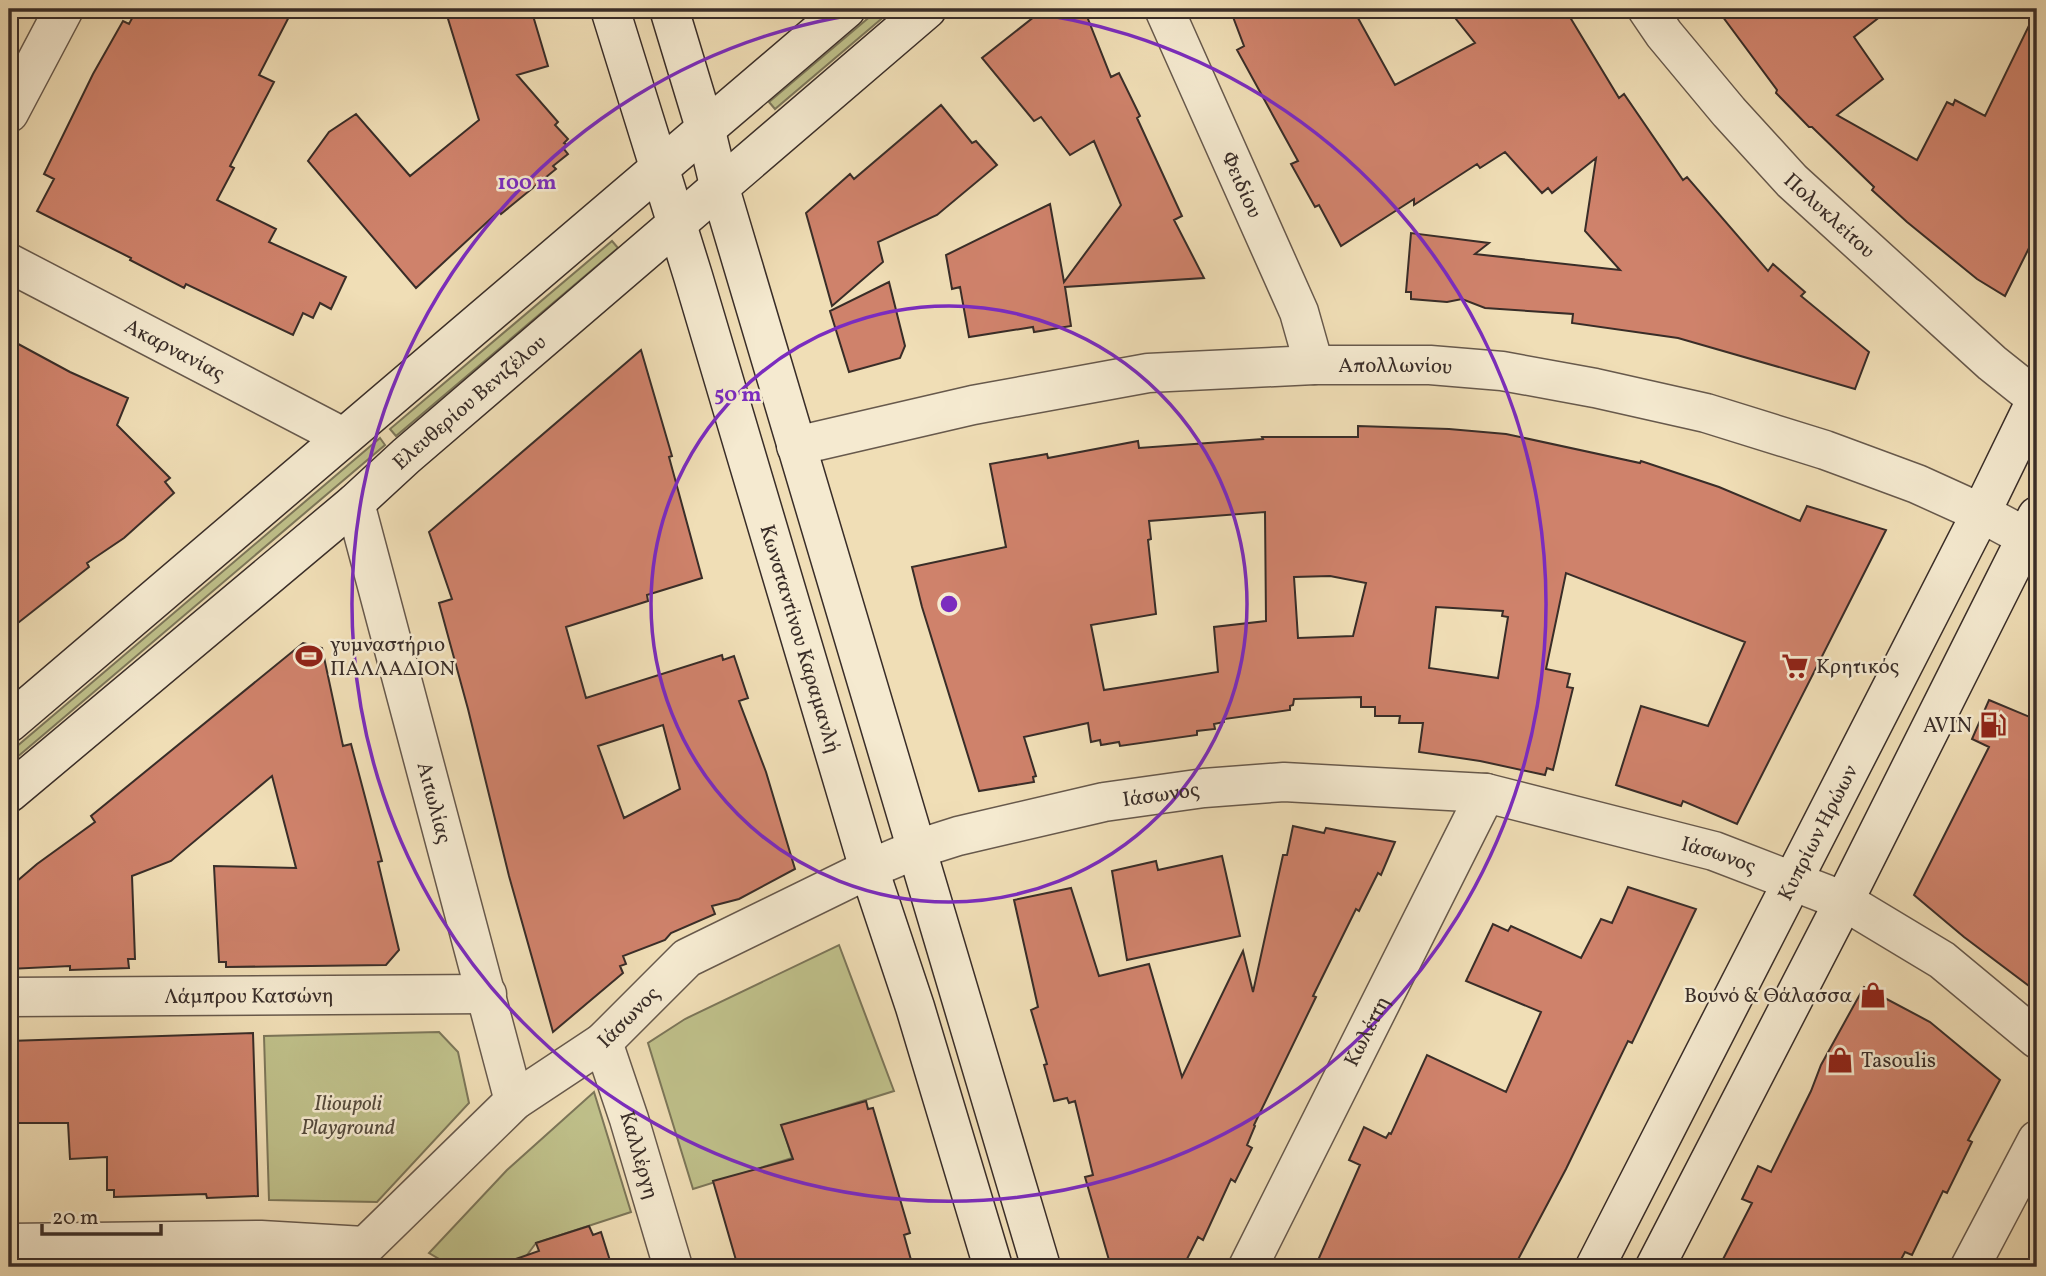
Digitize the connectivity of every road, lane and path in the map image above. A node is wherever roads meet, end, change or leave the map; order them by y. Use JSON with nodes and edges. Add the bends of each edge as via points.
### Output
{"nodes":[{"id":1,"x":610,"y":9,"type":"edge"},
{"id":2,"x":669,"y":9,"type":"edge"},
{"id":3,"x":846,"y":9,"type":"edge"},
{"id":4,"x":927,"y":9,"type":"edge"},
{"id":5,"x":1164,"y":9,"type":"edge"},
{"id":6,"x":1647,"y":9,"type":"edge"},
{"id":7,"x":54,"y":12,"type":"edge"},
{"id":8,"x":9,"y":113,"type":"edge"},
{"id":9,"x":706,"y":131,"type":"junction"},
{"id":10,"x":660,"y":169,"type":"junction"},
{"id":11,"x":719,"y":185,"type":"junction"},
{"id":12,"x":677,"y":224,"type":"junction"},
{"id":13,"x":9,"y":263,"type":"edge"},
{"id":14,"x":1314,"y":365,"type":"junction"},
{"id":15,"x":2037,"y":398,"type":"edge"},
{"id":16,"x":343,"y":437,"type":"junction"},
{"id":17,"x":796,"y":446,"type":"junction"},
{"id":18,"x":355,"y":503,"type":"junction"},
{"id":19,"x":1981,"y":513,"type":"junction"},
{"id":20,"x":2034,"y":532,"type":"edge"},
{"id":21,"x":9,"y":723,"type":"edge"},
{"id":22,"x":9,"y":793,"type":"edge"},
{"id":23,"x":1486,"y":793,"type":"junction"},
{"id":24,"x":917,"y":849,"type":"junction"},
{"id":25,"x":869,"y":869,"type":"junction"},
{"id":26,"x":1792,"y":880,"type":"junction"},
{"id":27,"x":1844,"y":901,"type":"junction"},
{"id":28,"x":487,"y":994,"type":"junction"},
{"id":29,"x":9,"y":997,"type":"edge"},
{"id":30,"x":2037,"y":1039,"type":"edge"},
{"id":31,"x":603,"y":1042,"type":"junction"},
{"id":32,"x":514,"y":1101,"type":"junction"},
{"id":33,"x":2037,"y":1140,"type":"edge"},
{"id":34,"x":9,"y":1243,"type":"edge"},
{"id":35,"x":354,"y":1256,"type":"edge"},
{"id":36,"x":673,"y":1267,"type":"edge"},
{"id":37,"x":993,"y":1267,"type":"edge"},
{"id":38,"x":1041,"y":1267,"type":"edge"},
{"id":39,"x":1248,"y":1267,"type":"edge"},
{"id":40,"x":1595,"y":1267,"type":"edge"},
{"id":41,"x":1655,"y":1267,"type":"edge"},
{"id":42,"x":1970,"y":1267,"type":"edge"}],
"edges":[{"from":1,"to":10,"type":"street","name":"Κωνσταντίνου Καραμανλή"},
{"from":2,"to":9,"type":"street"},
{"from":3,"to":9,"type":"street"},
{"from":4,"to":11,"type":"street","name":"Ελευθερίου Βενιζέλου"},
{"from":5,"to":14,"type":"street","name":"Φειδίου","via":[[1299,312]]},
{"from":6,"to":15,"type":"street","name":"Πολυκλείτου","via":[[1792,181],[1992,363]]},
{"from":7,"to":8,"type":"street"},
{"from":9,"to":10,"type":"street"},
{"from":9,"to":11,"type":"street"},
{"from":10,"to":12,"type":"street","name":"Κωνσταντίνου Καραμανλή"},
{"from":10,"to":16,"type":"street"},
{"from":11,"to":12,"type":"street","name":"Ελευθερίου Βενιζέλου"},
{"from":11,"to":17,"type":"street"},
{"from":12,"to":18,"type":"street","name":"Ελευθερίου Βενιζέλου"},
{"from":12,"to":25,"type":"street","name":"Κωνσταντίνου Καραμανλή"},
{"from":13,"to":16,"type":"street","name":"Ακαρνανίας"},
{"from":14,"to":17,"type":"street","name":"Απολλωνίου","via":[[1148,373],[973,405]]},
{"from":14,"to":19,"type":"street","name":"Απολλωνίου","via":[[1430,365],[1502,371],[1595,388],[1706,413],[1825,450]]},
{"from":15,"to":19,"type":"street","name":"Κυπρίων Ηρώων"},
{"from":16,"to":21,"type":"street"},
{"from":17,"to":24,"type":"street"},
{"from":18,"to":22,"type":"street","name":"Ελευθερίου Βενιζέλου"},
{"from":18,"to":28,"type":"street","name":"Αιτωλίας"},
{"from":19,"to":20,"type":"street","name":"Απολλωνίου"},
{"from":19,"to":26,"type":"street","name":"Κυπρίων Ηρώων"},
{"from":20,"to":27,"type":"street"},
{"from":23,"to":24,"type":"street","name":"Ιάσωνος","via":[[1284,782],[1204,788],[1104,802]]},
{"from":23,"to":26,"type":"street","name":"Ιάσωνος","via":[[1714,850]]},
{"from":23,"to":39,"type":"street","name":"Κωλέττη"},
{"from":24,"to":25,"type":"street","name":"Ιάσωνος"},
{"from":24,"to":38,"type":"street"},
{"from":25,"to":31,"type":"street","name":"Ιάσωνος","via":[[687,957]]},
{"from":25,"to":37,"type":"street","name":"Κωνσταντίνου Καραμανλή"},
{"from":26,"to":27,"type":"street","name":"Ιάσωνος"},
{"from":26,"to":40,"type":"street","name":"Κυπρίων Ηρώων"},
{"from":27,"to":30,"type":"street","name":"Ιάσωνος","via":[[1942,960]]},
{"from":27,"to":41,"type":"street"},
{"from":28,"to":29,"type":"street","name":"Λάμπρου Κατσώνη"},
{"from":28,"to":32,"type":"street","name":"Αιτωλίας"},
{"from":31,"to":32,"type":"street","name":"Ιάσωνος"},
{"from":31,"to":36,"type":"street","name":"Καλλέργη"},
{"from":32,"to":35,"type":"street","name":"Ιάσωνος"},
{"from":33,"to":42,"type":"street"},
{"from":34,"to":35,"type":"street","via":[[261,1240]]}]}
